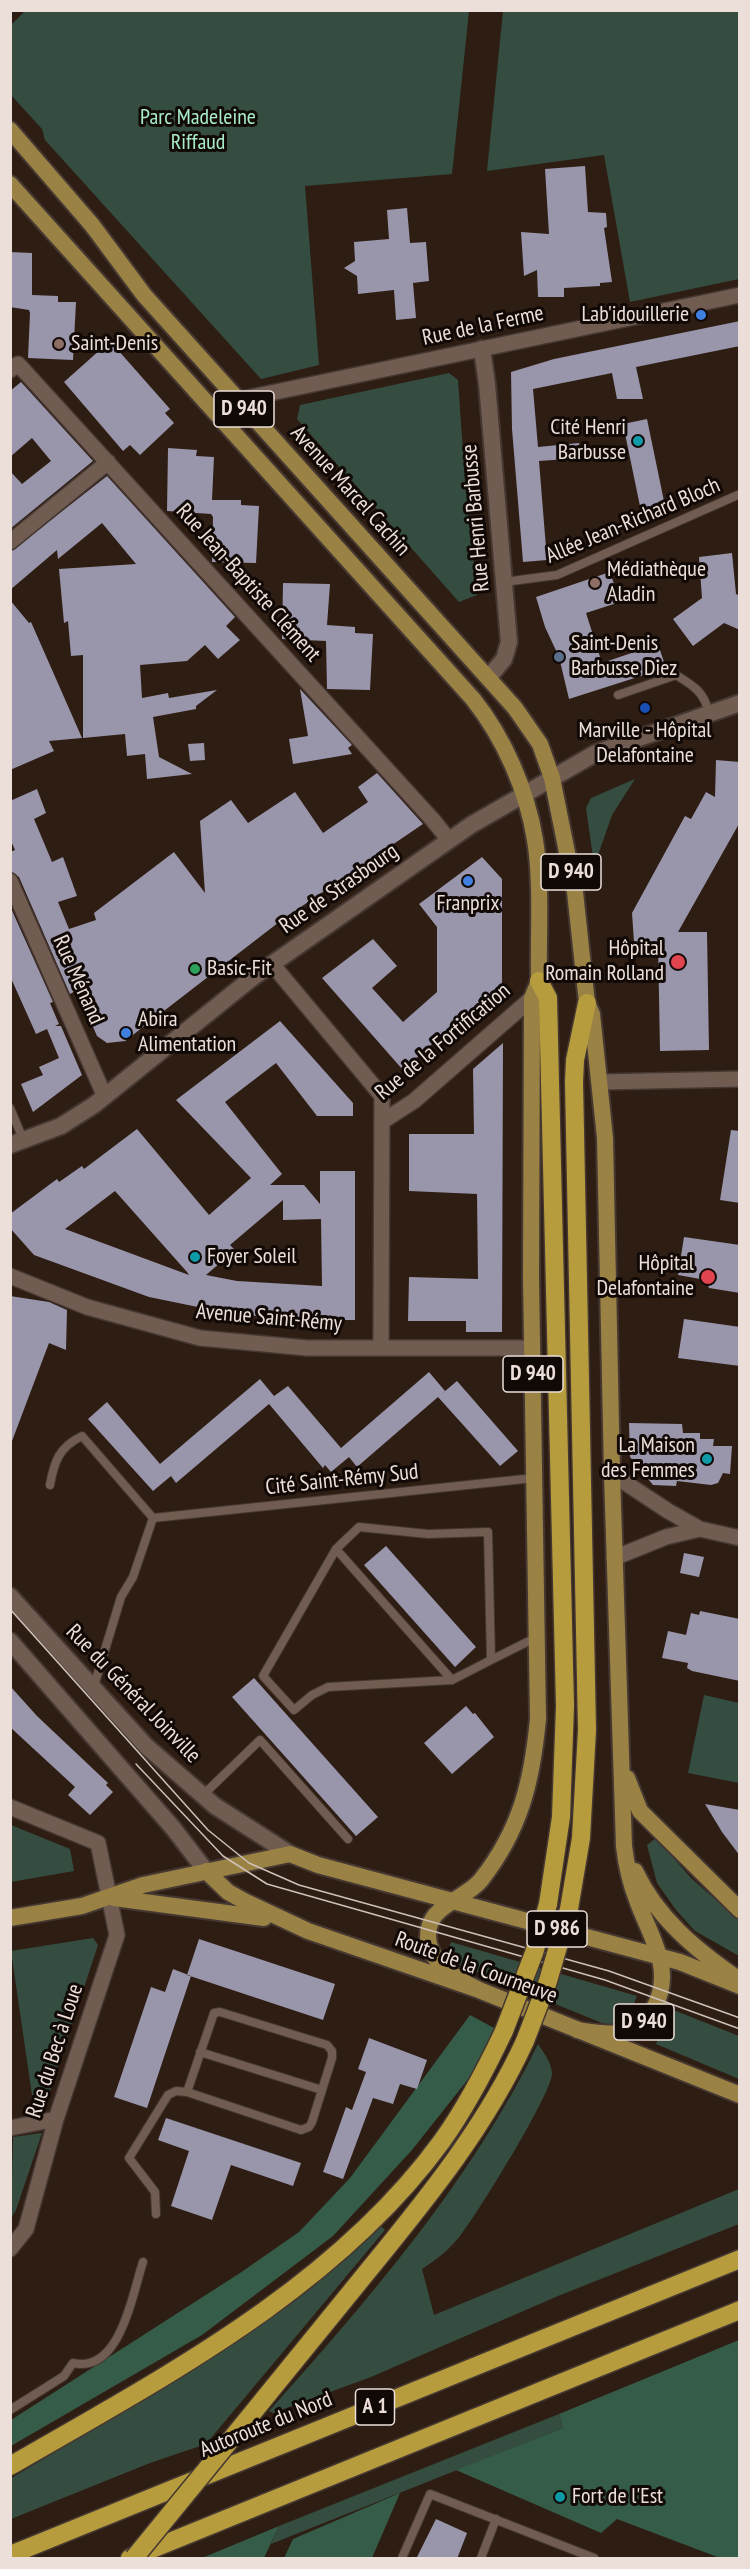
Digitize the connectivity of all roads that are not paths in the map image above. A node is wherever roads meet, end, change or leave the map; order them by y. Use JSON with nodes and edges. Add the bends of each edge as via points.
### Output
{"nodes":[{"id":1,"x":10,"y":130,"type":"edge"},
{"id":2,"x":10,"y":184,"type":"edge"},
{"id":3,"x":740,"y":295,"type":"edge"},
{"id":4,"x":482,"y":349,"type":"junction"},
{"id":5,"x":13,"y":363,"type":"edge"},
{"id":6,"x":237,"y":400,"type":"junction"},
{"id":7,"x":108,"y":462,"type":"junction"},
{"id":8,"x":740,"y":494,"type":"edge"},
{"id":9,"x":10,"y":542,"type":"edge"},
{"id":10,"x":504,"y":582,"type":"junction"},
{"id":11,"x":489,"y":677,"type":"junction"},
{"id":12,"x":618,"y":695,"type":"dead end"},
{"id":13,"x":740,"y":703,"type":"edge"},
{"id":14,"x":709,"y":713,"type":"junction"},
{"id":15,"x":552,"y":778,"type":"junction"},
{"id":16,"x":522,"y":795,"type":"junction"},
{"id":17,"x":449,"y":840,"type":"junction"},
{"id":18,"x":10,"y":882,"type":"edge"},
{"id":19,"x":272,"y":964,"type":"junction"},
{"id":20,"x":536,"y":990,"type":"junction"},
{"id":21,"x":587,"y":1004,"type":"junction"},
{"id":22,"x":740,"y":1079,"type":"edge"},
{"id":23,"x":600,"y":1082,"type":"junction"},
{"id":24,"x":105,"y":1097,"type":"junction"},
{"id":25,"x":10,"y":1108,"type":"edge"},
{"id":26,"x":383,"y":1121,"type":"junction"},
{"id":27,"x":17,"y":1143,"type":"edge"},
{"id":28,"x":10,"y":1276,"type":"edge"},
{"id":29,"x":381,"y":1348,"type":"junction"},
{"id":30,"x":532,"y":1348,"type":"junction"},
{"id":31,"x":612,"y":1474,"type":"junction"},
{"id":32,"x":534,"y":1478,"type":"junction"},
{"id":33,"x":50,"y":1485,"type":"dead end"},
{"id":34,"x":153,"y":1518,"type":"junction"},
{"id":35,"x":700,"y":1529,"type":"junction"},
{"id":36,"x":740,"y":1538,"type":"edge"},
{"id":37,"x":336,"y":1549,"type":"junction"},
{"id":38,"x":614,"y":1558,"type":"junction"},
{"id":39,"x":10,"y":1596,"type":"edge"},
{"id":40,"x":537,"y":1637,"type":"junction"},
{"id":41,"x":10,"y":1641,"type":"edge"},
{"id":42,"x":491,"y":1660,"type":"junction"},
{"id":43,"x":452,"y":1680,"type":"junction"},
{"id":44,"x":93,"y":1689,"type":"junction"},
{"id":45,"x":619,"y":1740,"type":"junction"},
{"id":46,"x":201,"y":1796,"type":"junction"},
{"id":47,"x":10,"y":1807,"type":"edge"},
{"id":48,"x":348,"y":1839,"type":"dead end"},
{"id":49,"x":624,"y":1846,"type":"junction"},
{"id":50,"x":290,"y":1854,"type":"junction"},
{"id":51,"x":206,"y":1870,"type":"junction"},
{"id":52,"x":110,"y":1898,"type":"junction"},
{"id":53,"x":453,"y":1901,"type":"junction"},
{"id":54,"x":740,"y":1910,"type":"edge"},
{"id":55,"x":10,"y":1918,"type":"edge"},
{"id":56,"x":308,"y":1931,"type":"junction"},
{"id":57,"x":661,"y":1957,"type":"junction"},
{"id":58,"x":740,"y":1980,"type":"edge"},
{"id":59,"x":740,"y":1986,"type":"edge"},
{"id":60,"x":479,"y":1990,"type":"junction"},
{"id":61,"x":577,"y":2030,"type":"junction"},
{"id":62,"x":200,"y":2052,"type":"junction"},
{"id":63,"x":322,"y":2090,"type":"junction"},
{"id":64,"x":188,"y":2092,"type":"junction"},
{"id":65,"x":740,"y":2095,"type":"edge"},
{"id":66,"x":56,"y":2120,"type":"junction"},
{"id":67,"x":10,"y":2128,"type":"edge"},
{"id":68,"x":156,"y":2214,"type":"dead end"},
{"id":69,"x":10,"y":2249,"type":"edge"},
{"id":70,"x":740,"y":2259,"type":"edge"},
{"id":71,"x":143,"y":2262,"type":"dead end"},
{"id":72,"x":740,"y":2310,"type":"edge"},
{"id":73,"x":10,"y":2410,"type":"edge"},
{"id":74,"x":10,"y":2466,"type":"edge"},
{"id":75,"x":496,"y":2519,"type":"junction"},
{"id":76,"x":10,"y":2555,"type":"edge"},
{"id":77,"x":129,"y":2559,"type":"edge"},
{"id":78,"x":134,"y":2559,"type":"edge"},
{"id":79,"x":402,"y":2559,"type":"edge"},
{"id":80,"x":481,"y":2559,"type":"edge"},
{"id":81,"x":594,"y":2559,"type":"edge"}],
"edges":[{"from":1,"to":6,"type":"main road","name":"Avenue Marcel Cachin","number":"D 940","via":[[92,225],[144,295]]},
{"from":2,"to":16,"type":"main road","number":"D 940","via":[[473,699],[510,759]]},
{"from":3,"to":4,"type":"street","name":"Rue de la Ferme"},
{"from":4,"to":6,"type":"street","name":"Rue de la Ferme"},
{"from":4,"to":10,"type":"street","name":"Rue Henri Barbusse"},
{"from":5,"to":7,"type":"street","name":"Rue Jean-Baptiste Clément"},
{"from":6,"to":11,"type":"main road","name":"Avenue Marcel Cachin","number":"D 940"},
{"from":7,"to":9,"type":"street"},
{"from":7,"to":17,"type":"street","name":"Rue Jean-Baptiste Clément"},
{"from":8,"to":10,"type":"lane","name":"Allée Jean-Richard Bloch","via":[[557,575]]},
{"from":10,"to":11,"type":"street","name":"Rue Henri Barbusse","via":[[508,648]]},
{"from":11,"to":15,"type":"main road","name":"Avenue Marcel Cachin","number":"D 940","via":[[540,744]]},
{"from":12,"to":14,"type":"lane","via":[[676,675],[698,688],[706,698]]},
{"from":13,"to":14,"type":"street","name":"Rue de Strasbourg"},
{"from":14,"to":15,"type":"street","name":"Rue de Strasbourg","via":[[596,753]]},
{"from":15,"to":16,"type":"street","name":"Rue de Strasbourg"},
{"from":15,"to":21,"type":"main road","number":"D 940","via":[[575,892]]},
{"from":16,"to":17,"type":"street","name":"Rue de Strasbourg"},
{"from":16,"to":20,"type":"main road","number":"D 940","via":[[536,845]]},
{"from":17,"to":19,"type":"street","name":"Rue de Strasbourg"},
{"from":18,"to":24,"type":"street","name":"Rue Ménand"},
{"from":19,"to":24,"type":"street","name":"Rue de Strasbourg"},
{"from":19,"to":26,"type":"street","via":[[382,1096]]},
{"from":20,"to":26,"type":"street","name":"Rue de la Fortification","via":[[414,1101]]},
{"from":20,"to":30,"type":"main road","number":"D 940"},
{"from":20,"to":74,"type":"highway","bridge":true,"via":[[548,998],[565,1706],[561,1817],[548,1904],[524,1982],[475,2090],[441,2142],[349,2242],[217,2342]]},
{"from":21,"to":23,"type":"main road","number":"D 940","via":[[592,1014]]},
{"from":21,"to":78,"type":"highway","bridge":true,"via":[[574,1082],[587,1730],[581,1838],[569,1909],[549,1981],[525,2041],[488,2111],[450,2167]]},
{"from":22,"to":23,"type":"street"},
{"from":23,"to":31,"type":"main road","number":"D 940","via":[[605,1138]]},
{"from":24,"to":27,"type":"street","name":"Rue de Strasbourg","via":[[60,1126]]},
{"from":25,"to":27,"type":"lane"},
{"from":26,"to":29,"type":"street"},
{"from":28,"to":29,"type":"street","name":"Avenue Saint-Rémy","via":[[87,1306],[200,1338],[307,1348]]},
{"from":29,"to":30,"type":"street","name":"Avenue Saint-Rémy"},
{"from":30,"to":32,"type":"main road","number":"D 940"},
{"from":31,"to":35,"type":"street"},
{"from":31,"to":38,"type":"main road","number":"D 940"},
{"from":32,"to":34,"type":"lane","name":"Cité Saint-Rémy Sud"},
{"from":32,"to":40,"type":"main road","number":"D 940"},
{"from":33,"to":34,"type":"lane","via":[[54,1460],[68,1443],[82,1436]]},
{"from":34,"to":44,"type":"lane","via":[[133,1577],[121,1597]]},
{"from":35,"to":36,"type":"street"},
{"from":35,"to":38,"type":"street","via":[[666,1537]]},
{"from":37,"to":42,"type":"lane","via":[[359,1527],[428,1534],[488,1532]]},
{"from":37,"to":43,"type":"lane"},
{"from":37,"to":43,"type":"lane","via":[[263,1676],[290,1712],[328,1687]]},
{"from":38,"to":45,"type":"main road","number":"D 940"},
{"from":39,"to":44,"type":"street","name":"Rue du Général Joinville"},
{"from":40,"to":42,"type":"lane"},
{"from":40,"to":53,"type":"main road","number":"D 940","via":[[538,1719],[524,1804],[506,1844],[480,1882]]},
{"from":41,"to":51,"type":"street"},
{"from":42,"to":43,"type":"lane"},
{"from":44,"to":46,"type":"street","name":"Rue du Général Joinville","via":[[146,1746]]},
{"from":45,"to":49,"type":"main road","number":"D 940"},
{"from":45,"to":54,"type":"main road","via":[[626,1777],[640,1811]]},
{"from":46,"to":48,"type":"lane","via":[[263,1738]]},
{"from":46,"to":50,"type":"street","name":"Rue du Général Joinville"},
{"from":47,"to":52,"type":"street","name":"Rue du Bec à Loue","via":[[98,1843]]},
{"from":49,"to":57,"type":"main road","number":"D 940","via":[[638,1902]]},
{"from":49,"to":58,"type":"main road","via":[[639,1879],[673,1928]]},
{"from":50,"to":51,"type":"main road"},
{"from":50,"to":53,"type":"main road","number":"D 986"},
{"from":51,"to":52,"type":"main road","via":[[143,1885]]},
{"from":51,"to":56,"type":"main road","name":"Route de la Courneuve","via":[[243,1901]]},
{"from":52,"to":55,"type":"main road"},
{"from":52,"to":56,"type":"main road","via":[[252,1915]]},
{"from":52,"to":66,"type":"street","name":"Rue du Bec à Loue","via":[[117,1935]]},
{"from":53,"to":57,"type":"main road","number":"D 986"},
{"from":53,"to":60,"type":"main road","number":"D 940","via":[[430,1921],[428,1946],[445,1968]]},
{"from":56,"to":60,"type":"main road","name":"Route de la Courneuve"},
{"from":57,"to":59,"type":"main road","number":"D 986"},
{"from":57,"to":61,"type":"main road","number":"D 940","via":[[662,1988],[645,2021],[623,2034]]},
{"from":60,"to":61,"type":"main road","name":"Route de la Courneuve"},
{"from":61,"to":65,"type":"main road","name":"Route de la Courneuve"},
{"from":62,"to":63,"type":"lane"},
{"from":62,"to":63,"type":"lane","via":[[211,2018],[220,2012],[327,2045],[332,2058]]},
{"from":62,"to":64,"type":"lane"},
{"from":63,"to":64,"type":"lane","via":[[312,2122],[301,2130]]},
{"from":64,"to":68,"type":"lane","via":[[168,2095],[129,2158],[155,2192]]},
{"from":66,"to":67,"type":"street"},
{"from":66,"to":69,"type":"street","name":"Rue du Bec à Loue","via":[[26,2229]]},
{"from":70,"to":76,"type":"highway","name":"Autoroute du Nord","number":"A 1"},
{"from":71,"to":73,"type":"lane","via":[[114,2345],[93,2364],[73,2363],[64,2376]]},
{"from":72,"to":77,"type":"highway","number":"A 1"},
{"from":75,"to":79,"type":"lane","via":[[430,2494]]},
{"from":75,"to":80,"type":"lane"},
{"from":75,"to":81,"type":"lane"}]}
